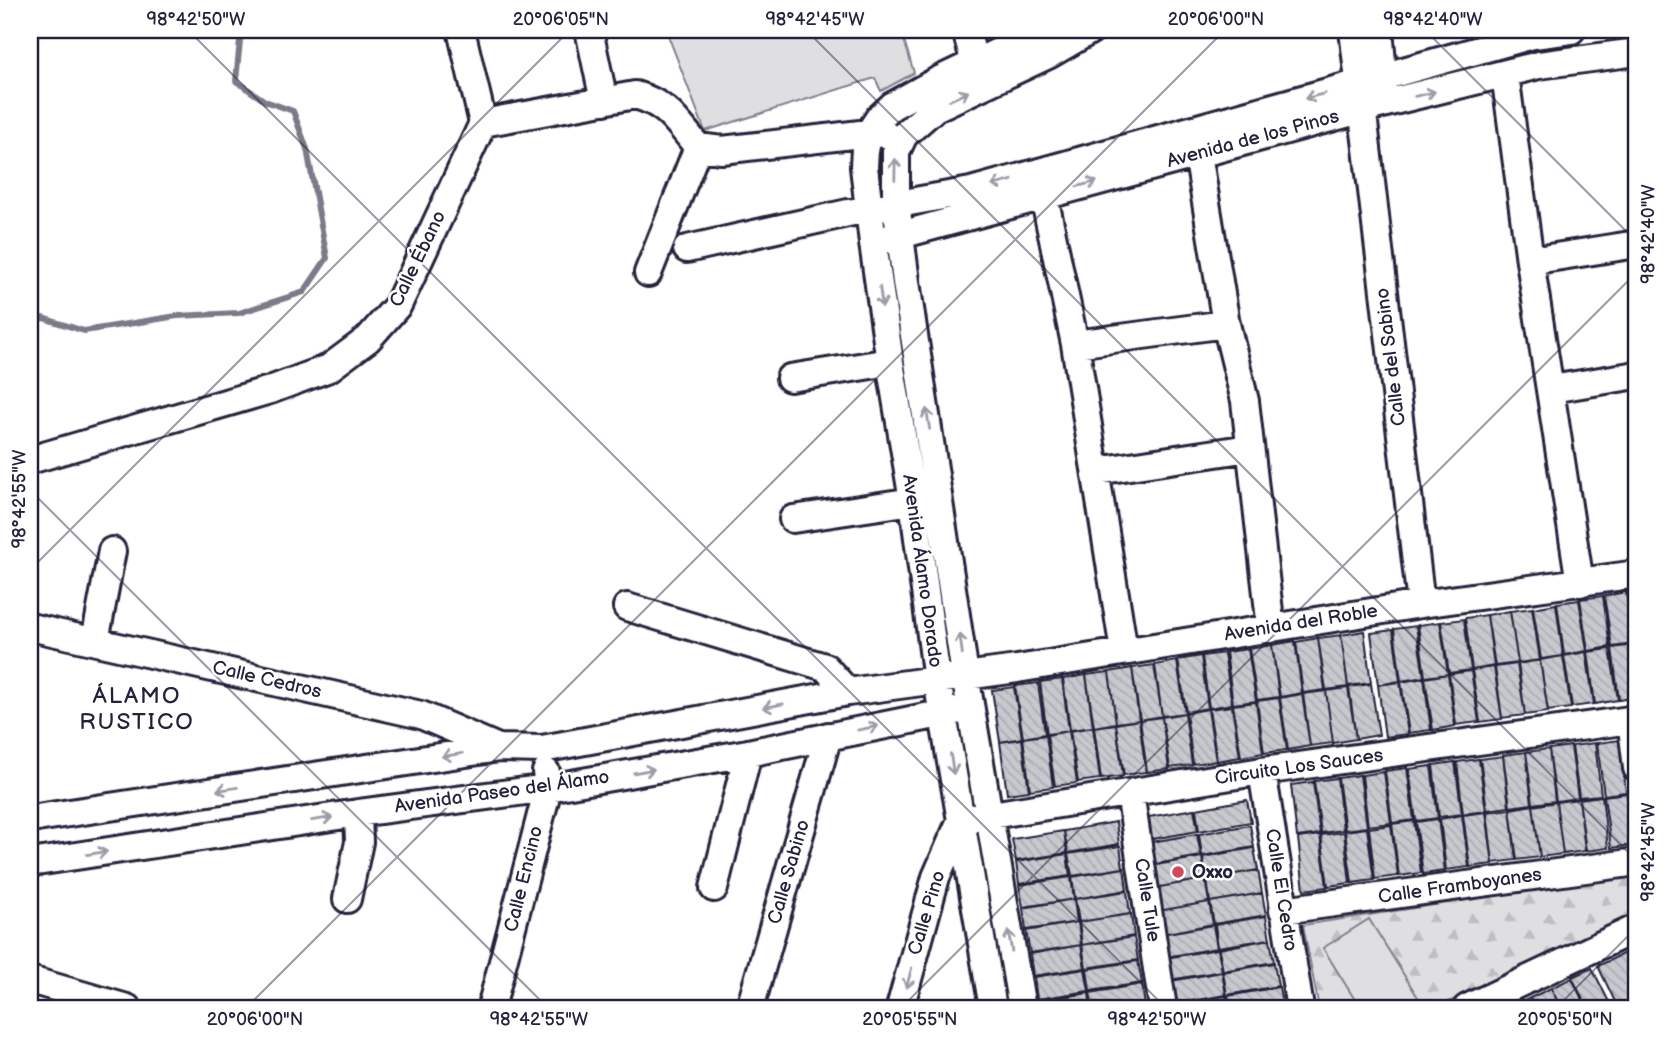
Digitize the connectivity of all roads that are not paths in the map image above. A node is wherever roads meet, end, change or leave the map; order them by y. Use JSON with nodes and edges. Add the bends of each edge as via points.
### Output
{"nodes":[{"id":1,"x":461,"y":30,"type":"edge"},
{"id":2,"x":589,"y":30,"type":"edge"},
{"id":3,"x":966,"y":30,"type":"edge"},
{"id":4,"x":1044,"y":30,"type":"edge"},
{"id":5,"x":1091,"y":30,"type":"edge"},
{"id":6,"x":1353,"y":30,"type":"edge"},
{"id":7,"x":1379,"y":30,"type":"edge"},
{"id":8,"x":1571,"y":30,"type":"edge"},
{"id":9,"x":1533,"y":32,"type":"edge"},
{"id":10,"x":1637,"y":52,"type":"edge"},
{"id":11,"x":975,"y":64,"type":"junction"},
{"id":12,"x":1505,"y":75,"type":"junction"},
{"id":13,"x":1372,"y":94,"type":"junction"},
{"id":14,"x":604,"y":101,"type":"junction"},
{"id":15,"x":482,"y":123,"type":"junction"},
{"id":16,"x":869,"y":133,"type":"junction"},
{"id":17,"x":904,"y":135,"type":"junction"},
{"id":18,"x":698,"y":147,"type":"junction"},
{"id":19,"x":1198,"y":154,"type":"junction"},
{"id":20,"x":1120,"y":163,"type":"junction"},
{"id":21,"x":1044,"y":196,"type":"junction"},
{"id":22,"x":896,"y":204,"type":"junction"},
{"id":23,"x":869,"y":209,"type":"junction"},
{"id":24,"x":899,"y":236,"type":"junction"},
{"id":25,"x":873,"y":243,"type":"junction"},
{"id":26,"x":1637,"y":244,"type":"edge"},
{"id":27,"x":687,"y":249,"type":"dead end"},
{"id":28,"x":1530,"y":261,"type":"junction"},
{"id":29,"x":648,"y":273,"type":"dead end"},
{"id":30,"x":1226,"y":324,"type":"junction"},
{"id":31,"x":1075,"y":344,"type":"junction"},
{"id":32,"x":890,"y":362,"type":"junction"},
{"id":33,"x":1637,"y":375,"type":"edge"},
{"id":34,"x":790,"y":378,"type":"dead end"},
{"id":35,"x":1551,"y":389,"type":"junction"},
{"id":36,"x":1249,"y":448,"type":"junction"},
{"id":37,"x":30,"y":460,"type":"edge"},
{"id":38,"x":1097,"y":471,"type":"junction"},
{"id":39,"x":913,"y":501,"type":"junction"},
{"id":40,"x":793,"y":519,"type":"dead end"},
{"id":41,"x":112,"y":551,"type":"dead end"},
{"id":42,"x":1637,"y":574,"type":"edge"},
{"id":43,"x":1580,"y":583,"type":"junction"},
{"id":44,"x":1421,"y":604,"type":"junction"},
{"id":45,"x":627,"y":607,"type":"dead end"},
{"id":46,"x":30,"y":627,"type":"edge"},
{"id":47,"x":1271,"y":629,"type":"junction"},
{"id":48,"x":95,"y":640,"type":"junction"},
{"id":49,"x":1124,"y":651,"type":"junction"},
{"id":50,"x":965,"y":675,"type":"junction"},
{"id":51,"x":937,"y":680,"type":"junction"},
{"id":52,"x":848,"y":692,"type":"junction"},
{"id":53,"x":971,"y":708,"type":"junction"},
{"id":54,"x":944,"y":713,"type":"junction"},
{"id":55,"x":1634,"y":719,"type":"edge"},
{"id":56,"x":828,"y":736,"type":"junction"},
{"id":57,"x":499,"y":748,"type":"junction"},
{"id":58,"x":542,"y":749,"type":"junction"},
{"id":59,"x":748,"y":752,"type":"junction"},
{"id":60,"x":1637,"y":768,"type":"edge"},
{"id":61,"x":1262,"y":771,"type":"junction"},
{"id":62,"x":548,"y":788,"type":"junction"},
{"id":63,"x":1130,"y":793,"type":"junction"},
{"id":64,"x":358,"y":813,"type":"junction"},
{"id":65,"x":988,"y":816,"type":"junction"},
{"id":66,"x":30,"y":819,"type":"edge"},
{"id":67,"x":961,"y":820,"type":"junction"},
{"id":68,"x":1637,"y":862,"type":"edge"},
{"id":69,"x":30,"y":863,"type":"edge"},
{"id":70,"x":715,"y":888,"type":"dead end"},
{"id":71,"x":347,"y":899,"type":"dead end"},
{"id":72,"x":1283,"y":910,"type":"junction"},
{"id":73,"x":1637,"y":928,"type":"edge"},
{"id":74,"x":30,"y":980,"type":"edge"},
{"id":75,"x":127,"y":1008,"type":"edge"},
{"id":76,"x":491,"y":1008,"type":"edge"},
{"id":77,"x":750,"y":1008,"type":"edge"},
{"id":78,"x":900,"y":1008,"type":"edge"},
{"id":79,"x":993,"y":1008,"type":"edge"},
{"id":80,"x":1022,"y":1008,"type":"edge"},
{"id":81,"x":1163,"y":1008,"type":"edge"},
{"id":82,"x":1300,"y":1008,"type":"edge"},
{"id":83,"x":1467,"y":1008,"type":"edge"}],
"edges":[{"from":1,"to":15,"type":"street"},
{"from":2,"to":14,"type":"street"},
{"from":3,"to":11,"type":"street"},
{"from":4,"to":11,"type":"street"},
{"from":17,"to":5,"type":"street","one_way":true,"via":[[935,108]]},
{"from":6,"to":13,"type":"street"},
{"from":7,"to":13,"type":"street"},
{"from":8,"to":9,"type":"street","name":"Avenida de los Pinos"},
{"from":9,"to":13,"type":"street","name":"Avenida de los Pinos"},
{"from":10,"to":12,"type":"street","name":"Avenida de los Pinos","via":[[1539,65]]},
{"from":11,"to":16,"type":"street","via":[[892,106]]},
{"from":13,"to":12,"type":"street","name":"Avenida de los Pinos","one_way":true},
{"from":12,"to":28,"type":"street"},
{"from":13,"to":19,"type":"street","name":"Avenida de los Pinos"},
{"from":13,"to":20,"type":"street","name":"Avenida de los Pinos","one_way":true},
{"from":13,"to":44,"type":"street","name":"Calle del Sabino"},
{"from":14,"to":15,"type":"street"},
{"from":14,"to":18,"type":"street","via":[[635,95],[653,99]]},
{"from":15,"to":37,"type":"street","name":"Calle Ébano","via":[[398,305],[368,339],[339,361],[270,390]]},
{"from":16,"to":17,"type":"street"},
{"from":16,"to":18,"type":"street","via":[[722,150]]},
{"from":16,"to":23,"type":"street","name":"Avenida Álamo Dorado","via":[[864,167]]},
{"from":22,"to":17,"type":"street","name":"Avenida Álamo Dorado","one_way":true,"via":[[896,152]]},
{"from":18,"to":29,"type":"street"},
{"from":19,"to":20,"type":"street","name":"Avenida de los Pinos"},
{"from":19,"to":30,"type":"street"},
{"from":21,"to":20,"type":"street","name":"Avenida de los Pinos","one_way":true},
{"from":20,"to":22,"type":"street","name":"Avenida de los Pinos","one_way":true},
{"from":21,"to":24,"type":"street","name":"Avenida de los Pinos"},
{"from":21,"to":31,"type":"street"},
{"from":22,"to":23,"type":"street","name":"Avenida de los Pinos"},
{"from":22,"to":24,"type":"street","name":"Avenida Álamo Dorado"},
{"from":23,"to":25,"type":"street","name":"Avenida Álamo Dorado"},
{"from":23,"to":27,"type":"street","name":"Avenida de los Pinos"},
{"from":24,"to":25,"type":"street","name":"Avenida de los Pinos"},
{"from":50,"to":24,"type":"street","name":"Avenida Álamo Dorado","one_way":true},
{"from":25,"to":32,"type":"street","name":"Avenida Álamo Dorado","one_way":true},
{"from":26,"to":28,"type":"street"},
{"from":28,"to":35,"type":"street"},
{"from":30,"to":31,"type":"street"},
{"from":30,"to":36,"type":"street","via":[[1245,401]]},
{"from":31,"to":38,"type":"street"},
{"from":32,"to":34,"type":"street"},
{"from":32,"to":39,"type":"street","name":"Avenida Álamo Dorado"},
{"from":33,"to":35,"type":"street"},
{"from":35,"to":43,"type":"street"},
{"from":36,"to":38,"type":"street"},
{"from":36,"to":47,"type":"street"},
{"from":38,"to":49,"type":"street"},
{"from":39,"to":40,"type":"street"},
{"from":39,"to":51,"type":"street","name":"Avenida Álamo Dorado"},
{"from":41,"to":48,"type":"street"},
{"from":42,"to":43,"type":"street","name":"Avenida del Roble"},
{"from":43,"to":44,"type":"street","name":"Avenida del Roble"},
{"from":44,"to":47,"type":"street","name":"Avenida del Roble"},
{"from":45,"to":52,"type":"street","via":[[825,667]]},
{"from":46,"to":48,"type":"street","name":"Calle Cedros"},
{"from":47,"to":49,"type":"street","name":"Avenida del Roble"},
{"from":48,"to":57,"type":"street","name":"Calle Cedros","via":[[422,715]]},
{"from":49,"to":50,"type":"street","name":"Avenida del Roble"},
{"from":50,"to":51,"type":"street","name":"Avenida Paseo del Álamo"},
{"from":50,"to":53,"type":"street","name":"Avenida Álamo Dorado"},
{"from":51,"to":52,"type":"street","name":"Avenida Paseo del Álamo"},
{"from":51,"to":54,"type":"street","name":"Avenida Álamo Dorado"},
{"from":52,"to":58,"type":"street","name":"Avenida Paseo del Álamo","one_way":true},
{"from":53,"to":54,"type":"street","name":"Avenida Paseo del Álamo"},
{"from":53,"to":65,"type":"street","name":"Avenida Álamo Dorado"},
{"from":56,"to":54,"type":"street","name":"Avenida Paseo del Álamo","one_way":true},
{"from":54,"to":67,"type":"street","name":"Avenida Álamo Dorado","one_way":true},
{"from":55,"to":60,"type":"street"},
{"from":55,"to":61,"type":"street","name":"Circuito Los Sauces"},
{"from":56,"to":59,"type":"street","name":"Avenida Paseo del Álamo"},
{"from":56,"to":77,"type":"street","name":"Calle Sabino"},
{"from":57,"to":58,"type":"street","name":"Avenida Paseo del Álamo"},
{"from":57,"to":66,"type":"street","name":"Avenida Paseo del Álamo","one_way":true},
{"from":58,"to":62,"type":"street","name":"Calle Encino"},
{"from":62,"to":59,"type":"street","name":"Avenida Paseo del Álamo","one_way":true},
{"from":59,"to":70,"type":"street"},
{"from":61,"to":63,"type":"street","name":"Circuito Los Sauces"},
{"from":61,"to":72,"type":"street","name":"Calle El Cedro"},
{"from":62,"to":64,"type":"street","name":"Avenida Paseo del Álamo"},
{"from":62,"to":76,"type":"street","name":"Calle Encino"},
{"from":63,"to":65,"type":"street","name":"Circuito Los Sauces"},
{"from":63,"to":81,"type":"street","name":"Calle Tule"},
{"from":69,"to":64,"type":"street","name":"Avenida Paseo del Álamo","one_way":true},
{"from":64,"to":71,"type":"street","via":[[359,842]]},
{"from":65,"to":67,"type":"street","name":"Circuito Los Sauces"},
{"from":80,"to":65,"type":"street","name":"Avenida Álamo Dorado","one_way":true},
{"from":67,"to":78,"type":"street","name":"Calle Pino","one_way":true,"via":[[936,877]]},
{"from":67,"to":79,"type":"street","name":"Avenida Álamo Dorado"},
{"from":68,"to":72,"type":"street","name":"Calle Framboyanes"},
{"from":72,"to":82,"type":"street","name":"Calle El Cedro"},
{"from":73,"to":83,"type":"street"},
{"from":74,"to":75,"type":"street"}]}
